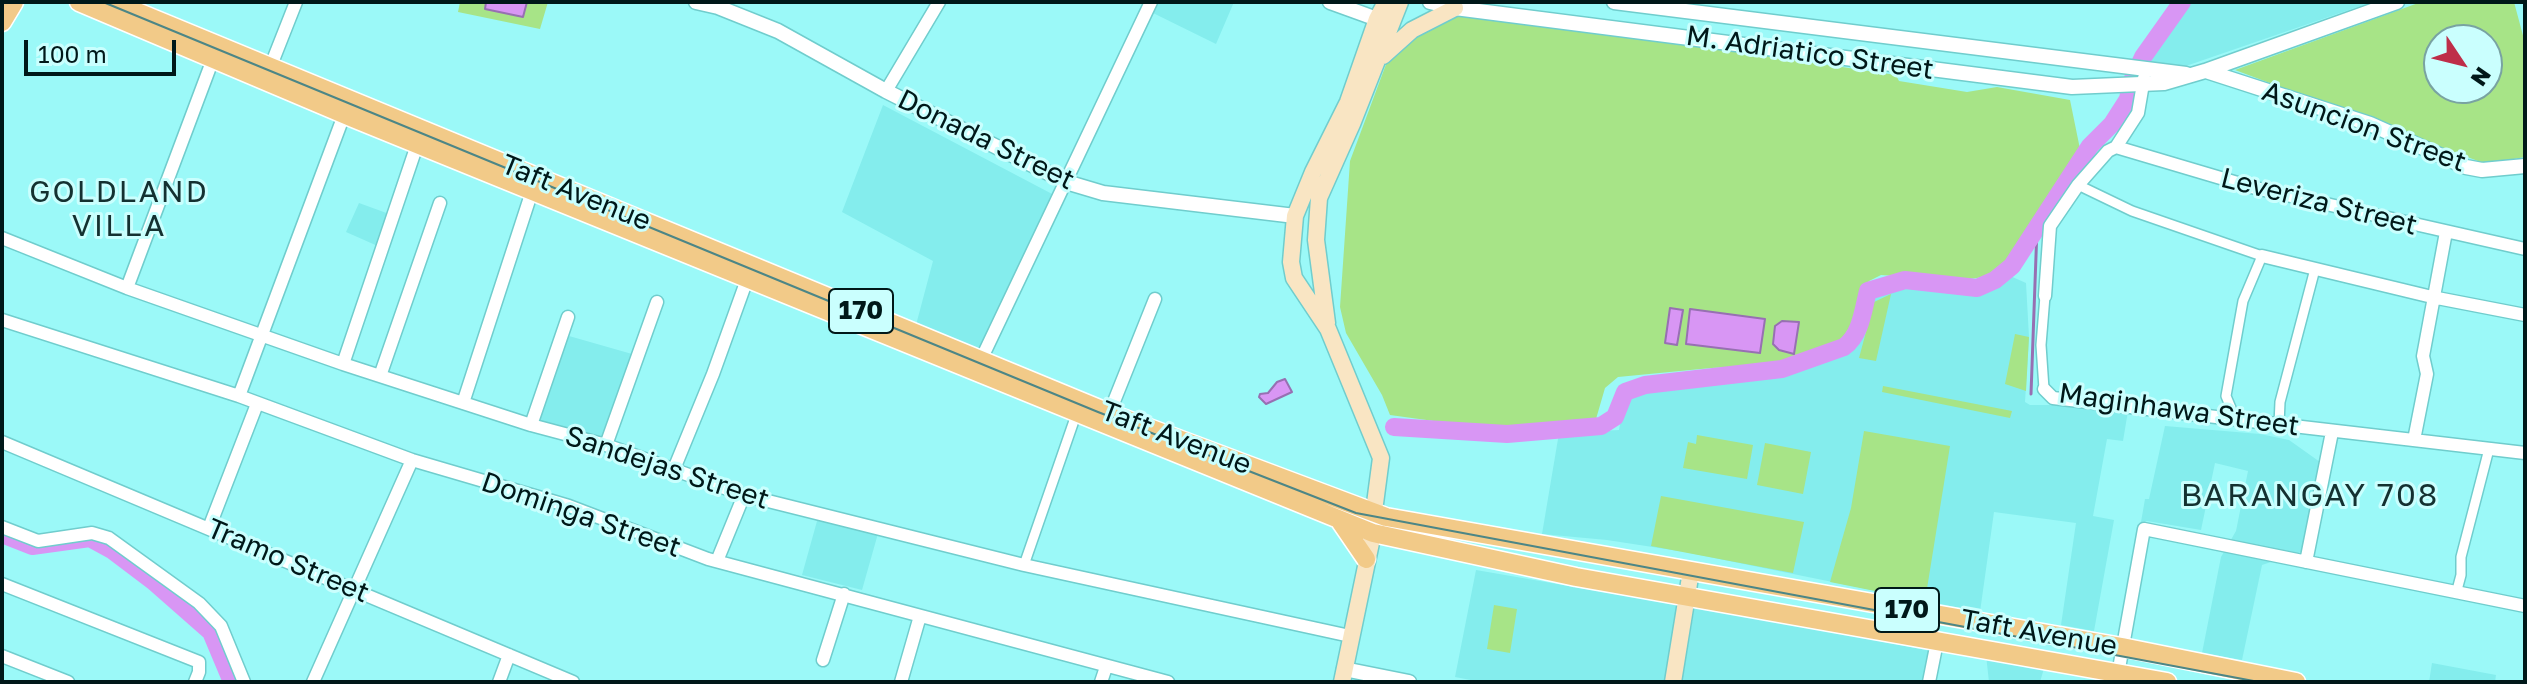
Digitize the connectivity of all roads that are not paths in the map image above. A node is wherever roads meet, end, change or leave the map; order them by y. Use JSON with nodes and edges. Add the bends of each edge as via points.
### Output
{"nodes":[{"id":1,"x":14,"y":2,"type":"edge"},
{"id":2,"x":79,"y":2,"type":"edge"},
{"id":3,"x":113,"y":2,"type":"edge"},
{"id":4,"x":296,"y":2,"type":"edge"},
{"id":5,"x":696,"y":2,"type":"edge"},
{"id":6,"x":939,"y":2,"type":"edge"},
{"id":7,"x":1151,"y":2,"type":"edge"},
{"id":8,"x":1330,"y":2,"type":"edge"},
{"id":9,"x":1386,"y":2,"type":"edge"},
{"id":10,"x":1400,"y":2,"type":"edge"},
{"id":11,"x":1430,"y":2,"type":"edge"},
{"id":12,"x":1614,"y":2,"type":"edge"},
{"id":13,"x":2397,"y":2,"type":"edge"},
{"id":14,"x":1455,"y":8,"type":"junction"},
{"id":15,"x":1377,"y":19,"type":"junction"},
{"id":16,"x":2,"y":22,"type":"edge"},
{"id":17,"x":213,"y":59,"type":"junction"},
{"id":18,"x":1377,"y":63,"type":"junction"},
{"id":19,"x":2141,"y":66,"type":"junction"},
{"id":20,"x":268,"y":73,"type":"junction"},
{"id":21,"x":2198,"y":73,"type":"junction"},
{"id":22,"x":2135,"y":83,"type":"junction"},
{"id":23,"x":886,"y":91,"type":"junction"},
{"id":24,"x":348,"y":107,"type":"junction"},
{"id":25,"x":417,"y":145,"type":"junction"},
{"id":26,"x":2116,"y":147,"type":"junction"},
{"id":27,"x":465,"y":156,"type":"junction"},
{"id":28,"x":2525,"y":166,"type":"edge"},
{"id":29,"x":1066,"y":182,"type":"junction"},
{"id":30,"x":2078,"y":185,"type":"junction"},
{"id":31,"x":538,"y":186,"type":"junction"},
{"id":32,"x":1310,"y":198,"type":"junction"},
{"id":33,"x":440,"y":203,"type":"dead end"},
{"id":34,"x":1295,"y":216,"type":"junction"},
{"id":35,"x":2446,"y":232,"type":"junction"},
{"id":36,"x":2,"y":238,"type":"edge"},
{"id":37,"x":2525,"y":249,"type":"edge"},
{"id":38,"x":2262,"y":256,"type":"junction"},
{"id":39,"x":2315,"y":269,"type":"junction"},
{"id":40,"x":750,"y":273,"type":"junction"},
{"id":41,"x":1320,"y":273,"type":"junction"},
{"id":42,"x":1294,"y":278,"type":"junction"},
{"id":43,"x":127,"y":288,"type":"junction"},
{"id":44,"x":2045,"y":296,"type":"joint"},
{"id":45,"x":2432,"y":297,"type":"junction"},
{"id":46,"x":1155,"y":299,"type":"dead end"},
{"id":47,"x":657,"y":302,"type":"dead end"},
{"id":48,"x":2525,"y":315,"type":"edge"},
{"id":49,"x":568,"y":317,"type":"dead end"},
{"id":50,"x":2,"y":320,"type":"edge"},
{"id":51,"x":1328,"y":329,"type":"junction"},
{"id":52,"x":262,"y":336,"type":"junction"},
{"id":53,"x":343,"y":364,"type":"junction"},
{"id":54,"x":978,"y":366,"type":"junction"},
{"id":55,"x":380,"y":376,"type":"junction"},
{"id":56,"x":2044,"y":389,"type":"joint"},
{"id":57,"x":239,"y":396,"type":"junction"},
{"id":58,"x":463,"y":403,"type":"junction"},
{"id":59,"x":257,"y":404,"type":"junction"},
{"id":60,"x":1076,"y":415,"type":"junction"},
{"id":61,"x":2231,"y":417,"type":"junction"},
{"id":62,"x":1107,"y":420,"type":"junction"},
{"id":63,"x":2279,"y":424,"type":"junction"},
{"id":64,"x":531,"y":425,"type":"junction"},
{"id":65,"x":2332,"y":432,"type":"junction"},
{"id":66,"x":2414,"y":440,"type":"junction"},
{"id":67,"x":2,"y":442,"type":"edge"},
{"id":68,"x":606,"y":445,"type":"junction"},
{"id":69,"x":2489,"y":449,"type":"junction"},
{"id":70,"x":2525,"y":453,"type":"edge"},
{"id":71,"x":412,"y":460,"type":"junction"},
{"id":72,"x":674,"y":469,"type":"junction"},
{"id":73,"x":744,"y":495,"type":"junction"},
{"id":74,"x":1374,"y":511,"type":"junction"},
{"id":75,"x":1335,"y":517,"type":"junction"},
{"id":76,"x":2,"y":527,"type":"edge"},
{"id":77,"x":209,"y":528,"type":"junction"},
{"id":78,"x":1373,"y":533,"type":"junction"},
{"id":79,"x":1366,"y":559,"type":"junction"},
{"id":80,"x":717,"y":561,"type":"junction"},
{"id":81,"x":2306,"y":562,"type":"junction"},
{"id":82,"x":1024,"y":565,"type":"junction"},
{"id":83,"x":1691,"y":571,"type":"junction"},
{"id":84,"x":2,"y":584,"type":"edge"},
{"id":85,"x":355,"y":590,"type":"junction"},
{"id":86,"x":2457,"y":590,"type":"junction"},
{"id":87,"x":844,"y":594,"type":"junction"},
{"id":88,"x":1686,"y":595,"type":"junction"},
{"id":89,"x":1865,"y":603,"type":"junction"},
{"id":90,"x":2525,"y":606,"type":"edge"},
{"id":91,"x":920,"y":616,"type":"junction"},
{"id":92,"x":1863,"y":628,"type":"junction"},
{"id":93,"x":1350,"y":636,"type":"junction"},
{"id":94,"x":1937,"y":642,"type":"junction"},
{"id":95,"x":2122,"y":647,"type":"junction"},
{"id":96,"x":509,"y":655,"type":"junction"},
{"id":97,"x":2,"y":656,"type":"edge"},
{"id":98,"x":823,"y":660,"type":"dead end"},
{"id":99,"x":1106,"y":667,"type":"junction"},
{"id":100,"x":2118,"y":674,"type":"junction"},
{"id":101,"x":1343,"y":676,"type":"edge"},
{"id":102,"x":68,"y":682,"type":"edge"},
{"id":103,"x":195,"y":682,"type":"edge"},
{"id":104,"x":244,"y":682,"type":"edge"},
{"id":105,"x":313,"y":682,"type":"edge"},
{"id":106,"x":499,"y":682,"type":"edge"},
{"id":107,"x":573,"y":682,"type":"edge"},
{"id":108,"x":901,"y":682,"type":"edge"},
{"id":109,"x":1101,"y":682,"type":"edge"},
{"id":110,"x":1168,"y":682,"type":"edge"},
{"id":111,"x":1409,"y":682,"type":"edge"},
{"id":112,"x":1673,"y":682,"type":"edge"},
{"id":113,"x":1929,"y":682,"type":"edge"},
{"id":114,"x":2167,"y":682,"type":"edge"},
{"id":115,"x":2296,"y":682,"type":"edge"}],
"edges":[{"from":1,"to":16,"type":"main road"},
{"from":2,"to":17,"type":"main road","name":"Taft Avenue","number":"170"},
{"from":3,"to":20,"type":"main road","name":"Taft Avenue","number":"170"},
{"from":4,"to":20,"type":"street"},
{"from":5,"to":23,"type":"street","name":"Donada Street","via":[[749,17]]},
{"from":6,"to":23,"type":"street"},
{"from":7,"to":29,"type":"street"},
{"from":8,"to":15,"type":"street"},
{"from":9,"to":15,"type":"main road"},
{"from":10,"to":18,"type":"main road"},
{"from":11,"to":14,"type":"street","name":"M. Adriatico Street"},
{"from":12,"to":19,"type":"street","name":"M. Adriatico Street"},
{"from":13,"to":21,"type":"street","name":"M. Adriatico Street"},
{"from":14,"to":18,"type":"main road","via":[[1412,30]]},
{"from":14,"to":22,"type":"street","name":"M. Adriatico Street","via":[[2058,86]]},
{"from":15,"to":32,"type":"main road"},
{"from":17,"to":20,"type":"main road","name":"Taft Avenue","number":"170"},
{"from":17,"to":43,"type":"street"},
{"from":18,"to":32,"type":"main road"},
{"from":19,"to":21,"type":"street","name":"M. Adriatico Street"},
{"from":19,"to":22,"type":"street","name":"Maginhawa Street"},
{"from":20,"to":24,"type":"main road","name":"Taft Avenue","number":"170"},
{"from":21,"to":22,"type":"street","name":"M. Adriatico Street","via":[[2164,83]]},
{"from":21,"to":28,"type":"street","name":"Asuncion Street","via":[[2370,124],[2466,167]]},
{"from":22,"to":26,"type":"street","name":"Maginhawa Street","via":[[2138,113]]},
{"from":23,"to":29,"type":"street","name":"Donada Street"},
{"from":24,"to":25,"type":"main road","name":"Taft Avenue","number":"170"},
{"from":24,"to":27,"type":"main road","name":"Taft Avenue","number":"170"},
{"from":24,"to":52,"type":"street"},
{"from":25,"to":27,"type":"main road","name":"Taft Avenue","number":"170"},
{"from":25,"to":53,"type":"street"},
{"from":26,"to":30,"type":"street","name":"Maginhawa Street"},
{"from":26,"to":35,"type":"street","name":"Leveriza Street","via":[[2251,187]]},
{"from":27,"to":31,"type":"main road","name":"Taft Avenue","number":"170"},
{"from":29,"to":34,"type":"street","name":"Donada Street","via":[[1103,193]]},
{"from":29,"to":54,"type":"street"},
{"from":30,"to":38,"type":"street","via":[[2132,211]]},
{"from":30,"to":44,"type":"street","name":"Maginhawa Street","via":[[2050,226]]},
{"from":31,"to":40,"type":"main road","name":"Taft Avenue","number":"170"},
{"from":31,"to":58,"type":"street"},
{"from":32,"to":34,"type":"main road"},
{"from":32,"to":41,"type":"main road"},
{"from":33,"to":55,"type":"street"},
{"from":34,"to":42,"type":"main road"},
{"from":35,"to":37,"type":"street","name":"Leveriza Street"},
{"from":35,"to":45,"type":"street"},
{"from":36,"to":43,"type":"street","name":"Sandejas Street"},
{"from":38,"to":39,"type":"street"},
{"from":38,"to":61,"type":"street","via":[[2240,316],[2226,396]]},
{"from":39,"to":45,"type":"street"},
{"from":39,"to":63,"type":"street","via":[[2280,402]]},
{"from":40,"to":54,"type":"main road","name":"Taft Avenue","number":"170"},
{"from":40,"to":72,"type":"street"},
{"from":41,"to":42,"type":"main road"},
{"from":41,"to":51,"type":"main road"},
{"from":42,"to":51,"type":"main road"},
{"from":43,"to":52,"type":"street","name":"Sandejas Street"},
{"from":44,"to":56,"type":"street","name":"Maginhawa Street"},
{"from":45,"to":48,"type":"street"},
{"from":45,"to":66,"type":"street","via":[[2423,356],[2427,374]]},
{"from":46,"to":62,"type":"street"},
{"from":47,"to":68,"type":"street"},
{"from":49,"to":64,"type":"street"},
{"from":50,"to":57,"type":"street","name":"Dominga Street"},
{"from":51,"to":74,"type":"main road","via":[[1381,458]]},
{"from":52,"to":53,"type":"street","name":"Sandejas Street"},
{"from":52,"to":57,"type":"street"},
{"from":53,"to":55,"type":"street","name":"Sandejas Street"},
{"from":54,"to":60,"type":"main road","name":"Taft Avenue","number":"170"},
{"from":54,"to":62,"type":"main road","name":"Taft Avenue","number":"170"},
{"from":55,"to":58,"type":"street","name":"Sandejas Street"},
{"from":56,"to":61,"type":"street","name":"Maginhawa Street","via":[[2053,398]]},
{"from":57,"to":59,"type":"street","name":"Dominga Street"},
{"from":58,"to":64,"type":"street","name":"Sandejas Street"},
{"from":59,"to":71,"type":"street","name":"Dominga Street"},
{"from":59,"to":77,"type":"street"},
{"from":60,"to":62,"type":"main road","name":"Taft Avenue","number":"170"},
{"from":60,"to":82,"type":"street"},
{"from":61,"to":63,"type":"street","name":"Maginhawa Street"},
{"from":62,"to":74,"type":"main road","name":"Taft Avenue","number":"170"},
{"from":62,"to":75,"type":"main road","name":"Taft Avenue","number":"170"},
{"from":63,"to":65,"type":"street","name":"Maginhawa Street"},
{"from":64,"to":68,"type":"street","name":"Sandejas Street"},
{"from":65,"to":66,"type":"street","name":"Maginhawa Street"},
{"from":65,"to":81,"type":"street"},
{"from":66,"to":69,"type":"street","name":"Maginhawa Street"},
{"from":67,"to":77,"type":"street","name":"Tramo Street"},
{"from":68,"to":72,"type":"street","name":"Sandejas Street"},
{"from":69,"to":70,"type":"street","name":"Maginhawa Street"},
{"from":69,"to":86,"type":"street"},
{"from":71,"to":80,"type":"street","name":"Dominga Street","via":[[569,506]]},
{"from":71,"to":85,"type":"street"},
{"from":72,"to":73,"type":"street","name":"Sandejas Street"},
{"from":73,"to":80,"type":"street"},
{"from":73,"to":82,"type":"street","name":"Sandejas Street"},
{"from":74,"to":83,"type":"main road","name":"Taft Avenue","number":"170"},
{"from":75,"to":78,"type":"main road","name":"Taft Avenue","number":"170"},
{"from":75,"to":79,"type":"main road"},
{"from":76,"to":104,"type":"street","via":[[38,541],[92,533],[109,538],[199,603],[221,626]]},
{"from":77,"to":85,"type":"street","name":"Tramo Street"},
{"from":78,"to":79,"type":"main road"},
{"from":78,"to":88,"type":"main road","name":"Taft Avenue","number":"170"},
{"from":79,"to":93,"type":"main road"},
{"from":80,"to":87,"type":"street","name":"Dominga Street"},
{"from":81,"to":86,"type":"street"},
{"from":81,"to":95,"type":"street","via":[[2144,529]]},
{"from":82,"to":93,"type":"street","name":"Sandejas Street"},
{"from":83,"to":88,"type":"main road"},
{"from":83,"to":89,"type":"main road","name":"Taft Avenue","number":"170"},
{"from":84,"to":103,"type":"street","via":[[199,662]]},
{"from":85,"to":96,"type":"street","name":"Tramo Street"},
{"from":85,"to":105,"type":"street"},
{"from":86,"to":90,"type":"street"},
{"from":87,"to":91,"type":"street","name":"Dominga Street"},
{"from":87,"to":98,"type":"street"},
{"from":88,"to":92,"type":"main road","name":"Taft Avenue","number":"170"},
{"from":88,"to":112,"type":"main road"},
{"from":89,"to":92,"type":"main road"},
{"from":89,"to":95,"type":"main road","name":"Taft Avenue","number":"170"},
{"from":91,"to":99,"type":"street","name":"Dominga Street"},
{"from":91,"to":108,"type":"street"},
{"from":92,"to":94,"type":"main road","name":"Taft Avenue","number":"170"},
{"from":93,"to":101,"type":"main road"},
{"from":94,"to":100,"type":"main road","name":"Taft Avenue","number":"170"},
{"from":94,"to":113,"type":"street"},
{"from":95,"to":100,"type":"street"},
{"from":95,"to":115,"type":"main road","name":"Taft Avenue","number":"170"},
{"from":96,"to":106,"type":"street"},
{"from":96,"to":107,"type":"street","name":"Tramo Street"},
{"from":97,"to":102,"type":"street"},
{"from":99,"to":109,"type":"street"},
{"from":99,"to":110,"type":"street","name":"Dominga Street"},
{"from":100,"to":114,"type":"main road","name":"Taft Avenue","number":"170"},
{"from":101,"to":111,"type":"street"}]}
